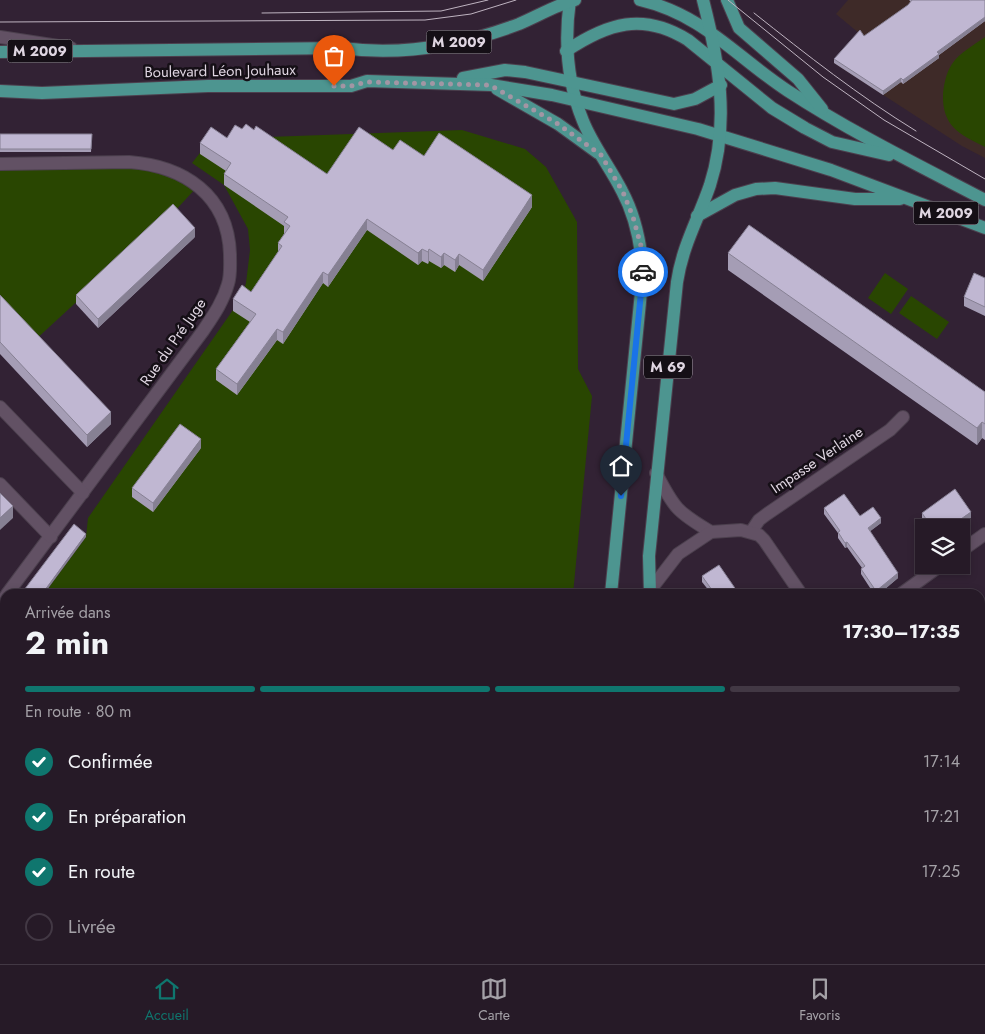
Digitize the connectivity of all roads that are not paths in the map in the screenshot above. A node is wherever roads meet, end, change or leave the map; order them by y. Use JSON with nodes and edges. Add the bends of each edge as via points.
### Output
{"nodes":[{"id":1,"x":571,"y":0,"type":"edge"},
{"id":2,"x":640,"y":0,"type":"edge"},
{"id":3,"x":702,"y":0,"type":"edge"},
{"id":4,"x":727,"y":0,"type":"edge"},
{"id":5,"x":712,"y":33,"type":"junction"},
{"id":6,"x":0,"y":37,"type":"edge"},
{"id":7,"x":80,"y":50,"type":"junction"},
{"id":8,"x":566,"y":51,"type":"junction"},
{"id":9,"x":0,"y":52,"type":"edge"},
{"id":10,"x":718,"y":66,"type":"junction"},
{"id":11,"x":570,"y":81,"type":"junction"},
{"id":12,"x":441,"y":82,"type":"junction"},
{"id":13,"x":490,"y":85,"type":"junction"},
{"id":14,"x":721,"y":85,"type":"junction"},
{"id":15,"x":0,"y":91,"type":"edge"},
{"id":16,"x":576,"y":101,"type":"junction"},
{"id":17,"x":828,"y":116,"type":"junction"},
{"id":18,"x":721,"y":135,"type":"junction"},
{"id":19,"x":601,"y":155,"type":"junction"},
{"id":20,"x":904,"y":158,"type":"junction"},
{"id":21,"x":0,"y":164,"type":"edge"},
{"id":22,"x":908,"y":199,"type":"junction"},
{"id":23,"x":985,"y":200,"type":"edge"},
{"id":24,"x":697,"y":216,"type":"junction"},
{"id":25,"x":985,"y":228,"type":"edge"},
{"id":26,"x":0,"y":407,"type":"edge"},
{"id":27,"x":903,"y":417,"type":"dead end"},
{"id":28,"x":656,"y":473,"type":"junction"},
{"id":29,"x":0,"y":484,"type":"edge"},
{"id":30,"x":83,"y":493,"type":"junction"},
{"id":31,"x":711,"y":532,"type":"junction"},
{"id":32,"x":751,"y":532,"type":"junction"},
{"id":33,"x":985,"y":534,"type":"edge"},
{"id":34,"x":50,"y":537,"type":"junction"},
{"id":35,"x":970,"y":545,"type":"edge"},
{"id":36,"x":929,"y":574,"type":"edge"},
{"id":37,"x":12,"y":589,"type":"edge"},
{"id":38,"x":611,"y":589,"type":"edge"},
{"id":39,"x":651,"y":589,"type":"edge"},
{"id":40,"x":652,"y":589,"type":"edge"},
{"id":41,"x":798,"y":589,"type":"edge"},
{"id":42,"x":908,"y":589,"type":"edge"}],
"edges":[{"from":1,"to":7,"type":"main road","name":"Boulevard Léon Jouhaux","number":"M 2009","via":[[500,31],[450,44],[393,50]]},
{"from":1,"to":8,"type":"main road","number":"M 69"},
{"from":2,"to":5,"type":"main road","number":"M 2009","via":[[681,13]]},
{"from":3,"to":5,"type":"main road","number":"M 69"},
{"from":4,"to":17,"type":"main road","via":[[738,28],[798,79]]},
{"from":5,"to":10,"type":"main road","number":"M 69"},
{"from":5,"to":17,"type":"main road","number":"M 2009","via":[[785,89]]},
{"from":6,"to":7,"type":"street","name":"Boulevard Léon Jouhaux"},
{"from":7,"to":9,"type":"main road","name":"Boulevard Léon Jouhaux","number":"M 2009"},
{"from":8,"to":10,"type":"main road","via":[[610,27],[636,23],[673,31]]},
{"from":8,"to":11,"type":"main road","number":"M 69"},
{"from":10,"to":14,"type":"main road","number":"M 69"},
{"from":10,"to":20,"type":"main road","via":[[772,108],[832,142]]},
{"from":11,"to":12,"type":"main road","via":[[505,70]]},
{"from":11,"to":14,"type":"main road","via":[[674,104],[695,99]]},
{"from":11,"to":16,"type":"main road","number":"M 69"},
{"from":12,"to":13,"type":"main road","number":"M 2009"},
{"from":12,"to":15,"type":"main road","name":"Boulevard Léon Jouhaux","number":"M 2009","via":[[42,93]]},
{"from":13,"to":16,"type":"main road","number":"M 2009"},
{"from":13,"to":19,"type":"main road","via":[[558,124]]},
{"from":14,"to":18,"type":"main road","number":"M 69"},
{"from":16,"to":18,"type":"main road","number":"M 2009"},
{"from":16,"to":19,"type":"main road","number":"M 69"},
{"from":17,"to":20,"type":"main road","number":"M 2009"},
{"from":18,"to":22,"type":"main road","number":"M 2009","via":[[831,170]]},
{"from":18,"to":24,"type":"main road","number":"M 69","via":[[710,183]]},
{"from":19,"to":38,"type":"main road","number":"M 69","via":[[623,192],[633,217],[641,246],[643,272]]},
{"from":20,"to":23,"type":"main road","number":"M 2009"},
{"from":21,"to":30,"type":"street","name":"Rue du Pré Juge","via":[[129,162],[163,167],[203,189],[225,225],[230,245],[230,266],[229,283],[221,302]]},
{"from":22,"to":24,"type":"main road","via":[[855,199],[775,188],[756,189],[735,195]]},
{"from":22,"to":25,"type":"main road","number":"M 2009"},
{"from":24,"to":28,"type":"main road","number":"M 69","via":[[679,268]]},
{"from":26,"to":30,"type":"street"},
{"from":27,"to":32,"type":"street","name":"Impasse Verlaine","via":[[890,430],[763,517]]},
{"from":28,"to":31,"type":"street","via":[[673,505],[688,519]]},
{"from":28,"to":39,"type":"main road","number":"M 69","via":[[649,556]]},
{"from":29,"to":34,"type":"street"},
{"from":30,"to":34,"type":"street","name":"Rue du Pré Juge"},
{"from":31,"to":32,"type":"street"},
{"from":31,"to":40,"type":"street","via":[[678,554]]},
{"from":32,"to":41,"type":"street","via":[[764,540]]},
{"from":33,"to":35,"type":"street"},
{"from":34,"to":37,"type":"street","name":"Rue du Pré Juge"},
{"from":36,"to":42,"type":"street"}]}
